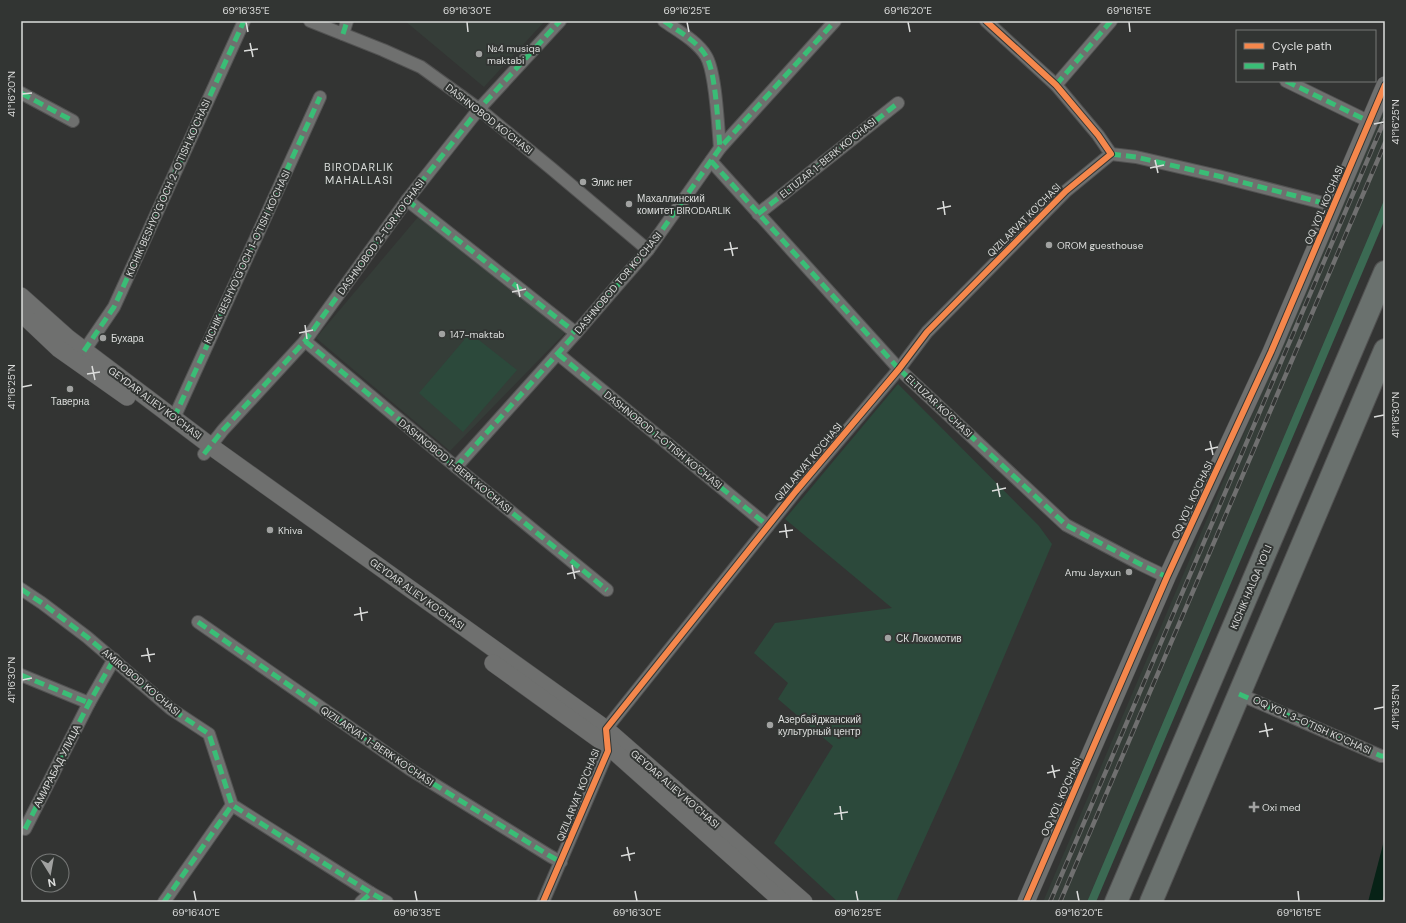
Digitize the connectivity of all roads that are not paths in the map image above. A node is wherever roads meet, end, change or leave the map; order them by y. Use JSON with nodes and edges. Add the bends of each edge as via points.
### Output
{"nodes":[{"id":1,"x":244,"y":21,"type":"edge"},
{"id":2,"x":310,"y":21,"type":"edge"},
{"id":3,"x":348,"y":21,"type":"edge"},
{"id":4,"x":560,"y":21,"type":"edge"},
{"id":5,"x":664,"y":21,"type":"edge"},
{"id":6,"x":836,"y":21,"type":"edge"},
{"id":7,"x":986,"y":21,"type":"edge"},
{"id":8,"x":1111,"y":21,"type":"edge"},
{"id":9,"x":342,"y":34,"type":"junction"},
{"id":10,"x":1288,"y":82,"type":"edge"},
{"id":11,"x":1056,"y":85,"type":"junction"},
{"id":12,"x":1385,"y":85,"type":"edge"},
{"id":13,"x":21,"y":92,"type":"edge"},
{"id":14,"x":320,"y":97,"type":"dead end"},
{"id":15,"x":898,"y":103,"type":"dead end"},
{"id":16,"x":479,"y":109,"type":"junction"},
{"id":17,"x":73,"y":121,"type":"dead end"},
{"id":18,"x":1370,"y":122,"type":"junction"},
{"id":19,"x":720,"y":148,"type":"junction"},
{"id":20,"x":1111,"y":154,"type":"junction"},
{"id":21,"x":710,"y":161,"type":"junction"},
{"id":22,"x":407,"y":200,"type":"junction"},
{"id":23,"x":1335,"y":206,"type":"junction"},
{"id":24,"x":758,"y":214,"type":"junction"},
{"id":25,"x":648,"y":250,"type":"junction"},
{"id":26,"x":1385,"y":272,"type":"edge"},
{"id":27,"x":21,"y":296,"type":"edge"},
{"id":28,"x":21,"y":313,"type":"edge"},
{"id":29,"x":576,"y":334,"type":"junction"},
{"id":30,"x":305,"y":341,"type":"junction"},
{"id":31,"x":63,"y":343,"type":"junction"},
{"id":32,"x":1385,"y":350,"type":"edge"},
{"id":33,"x":84,"y":351,"type":"junction"},
{"id":34,"x":558,"y":354,"type":"junction"},
{"id":35,"x":899,"y":369,"type":"junction"},
{"id":36,"x":174,"y":418,"type":"junction"},
{"id":37,"x":207,"y":450,"type":"junction"},
{"id":38,"x":456,"y":467,"type":"junction"},
{"id":39,"x":768,"y":526,"type":"junction"},
{"id":40,"x":1167,"y":577,"type":"junction"},
{"id":41,"x":21,"y":589,"type":"edge"},
{"id":42,"x":607,"y":590,"type":"dead end"},
{"id":43,"x":198,"y":622,"type":"dead end"},
{"id":44,"x":114,"y":659,"type":"junction"},
{"id":45,"x":21,"y":675,"type":"edge"},
{"id":46,"x":1239,"y":694,"type":"junction"},
{"id":47,"x":89,"y":703,"type":"junction"},
{"id":48,"x":606,"y":729,"type":"junction"},
{"id":49,"x":608,"y":746,"type":"junction"},
{"id":50,"x":1385,"y":756,"type":"edge"},
{"id":51,"x":232,"y":805,"type":"junction"},
{"id":52,"x":25,"y":829,"type":"dead end"},
{"id":53,"x":561,"y":862,"type":"junction"},
{"id":54,"x":371,"y":893,"type":"junction"},
{"id":55,"x":164,"y":902,"type":"edge"},
{"id":56,"x":361,"y":902,"type":"edge"},
{"id":57,"x":387,"y":902,"type":"edge"},
{"id":58,"x":543,"y":902,"type":"edge"},
{"id":59,"x":783,"y":902,"type":"edge"},
{"id":60,"x":804,"y":902,"type":"edge"},
{"id":61,"x":1026,"y":902,"type":"edge"},
{"id":62,"x":1116,"y":902,"type":"edge"},
{"id":63,"x":1151,"y":902,"type":"edge"}],
"edges":[{"from":1,"to":33,"type":"street","name":"KICHIK BESHYO'G'OCH 2-O'TISH KO'CHASI","via":[[114,307]]},
{"from":2,"to":9,"type":"street","name":"DASHNOBOD KO'CHASI"},
{"from":3,"to":9,"type":"street"},
{"from":4,"to":16,"type":"street","name":"DASHNOBOD 2-TOR KO'CHASI"},
{"from":5,"to":19,"type":"street","via":[[694,42],[707,57],[712,73]]},
{"from":6,"to":19,"type":"street","name":"DASHNOBOD TOR KO'CHASI"},
{"from":7,"to":11,"type":"street"},
{"from":8,"to":11,"type":"street"},
{"from":9,"to":16,"type":"street","name":"DASHNOBOD KO'CHASI","via":[[420,67]]},
{"from":10,"to":18,"type":"street"},
{"from":11,"to":20,"type":"street"},
{"from":12,"to":18,"type":"main road","name":"OQ YO'L KO'CHASI"},
{"from":13,"to":17,"type":"street"},
{"from":14,"to":36,"type":"street","name":"KICHIK BESHYO'G'OCH 1-O'TISH KO'CHASI"},
{"from":15,"to":24,"type":"street","name":"ELTUZAR 1-BERK KO'CHASI"},
{"from":16,"to":22,"type":"street","name":"DASHNOBOD 2-TOR KO'CHASI"},
{"from":16,"to":25,"type":"street","name":"DASHNOBOD KO'CHASI"},
{"from":18,"to":23,"type":"main road","name":"OQ YO'L KO'CHASI"},
{"from":19,"to":21,"type":"street","name":"DASHNOBOD TOR KO'CHASI"},
{"from":20,"to":23,"type":"street","via":[[1136,157],[1218,176]]},
{"from":20,"to":35,"type":"street","name":"QIZILARVAT KO'CHASI","via":[[1061,196],[927,332]]},
{"from":21,"to":24,"type":"street","name":"ELTUZAR KO'CHASI"},
{"from":21,"to":25,"type":"street","name":"DASHNOBOD TOR KO'CHASI"},
{"from":22,"to":29,"type":"street"},
{"from":22,"to":30,"type":"street","name":"DASHNOBOD 2-TOR KO'CHASI"},
{"from":23,"to":40,"type":"main road","name":"OQ YO'L KO'CHASI"},
{"from":24,"to":35,"type":"street","name":"ELTUZAR KO'CHASI"},
{"from":25,"to":29,"type":"street","name":"DASHNOBOD TOR KO'CHASI"},
{"from":26,"to":62,"type":"highway","name":"KICHIK HALQA YO'LI"},
{"from":27,"to":31,"type":"main road","name":"GEYDAR ALIEV KO'CHASI"},
{"from":28,"to":31,"type":"main road","name":"GEYDAR ALIEV KO'CHASI"},
{"from":29,"to":34,"type":"street","name":"DASHNOBOD TOR KO'CHASI"},
{"from":30,"to":37,"type":"street","name":"DASHNOBOD 2-TOR KO'CHASI"},
{"from":30,"to":38,"type":"street","name":"DASHNOBOD 1-BERK KO'CHASI"},
{"from":31,"to":33,"type":"main road","name":"GEYDAR ALIEV KO'CHASI"},
{"from":31,"to":37,"type":"main road","name":"GEYDAR ALIEV KO'CHASI","via":[[91,371]]},
{"from":32,"to":46,"type":"highway"},
{"from":33,"to":36,"type":"main road","name":"GEYDAR ALIEV KO'CHASI"},
{"from":34,"to":38,"type":"street","name":"DASHNOBOD TOR KO'CHASI"},
{"from":34,"to":39,"type":"street","name":"DASHNOBOD 1-O'TISH KO'CHASI"},
{"from":35,"to":39,"type":"street","name":"QIZILARVAT KO'CHASI"},
{"from":35,"to":40,"type":"street","name":"ELTUZAR KO'CHASI","via":[[1066,525]]},
{"from":36,"to":37,"type":"main road","name":"GEYDAR ALIEV KO'CHASI"},
{"from":37,"to":48,"type":"main road","name":"GEYDAR ALIEV KO'CHASI"},
{"from":37,"to":49,"type":"main road","name":"GEYDAR ALIEV KO'CHASI","via":[[235,474]]},
{"from":38,"to":42,"type":"street","name":"DASHNOBOD 1-BERK KO'CHASI"},
{"from":39,"to":48,"type":"street","name":"QIZILARVAT KO'CHASI"},
{"from":40,"to":61,"type":"main road","name":"OQ YO'L KO'CHASI"},
{"from":41,"to":44,"type":"street","name":"AMIROBOD KO'CHASI","via":[[42,602]]},
{"from":43,"to":53,"type":"street","name":"QIZILARVAT 1-BERK KO'CHASI","via":[[411,770]]},
{"from":44,"to":47,"type":"street","name":"АМИРАБАД УЛИЦА"},
{"from":44,"to":51,"type":"street","name":"AMIROBOD KO'CHASI","via":[[171,708],[209,734]]},
{"from":45,"to":47,"type":"street"},
{"from":46,"to":50,"type":"street","name":"OQ YO'L 3-O'TISH KO'CHASI"},
{"from":46,"to":63,"type":"highway"},
{"from":47,"to":52,"type":"street","name":"АМИРАБАД УЛИЦА"},
{"from":48,"to":49,"type":"street","name":"QIZILARVAT KO'CHASI"},
{"from":48,"to":60,"type":"main road","name":"GEYDAR ALIEV KO'CHASI"},
{"from":49,"to":53,"type":"street","name":"QIZILARVAT KO'CHASI"},
{"from":49,"to":59,"type":"main road","name":"GEYDAR ALIEV KO'CHASI"},
{"from":51,"to":54,"type":"street"},
{"from":51,"to":55,"type":"street"},
{"from":53,"to":58,"type":"street","name":"QIZILARVAT KO'CHASI"},
{"from":54,"to":56,"type":"street"},
{"from":54,"to":57,"type":"street"}]}
